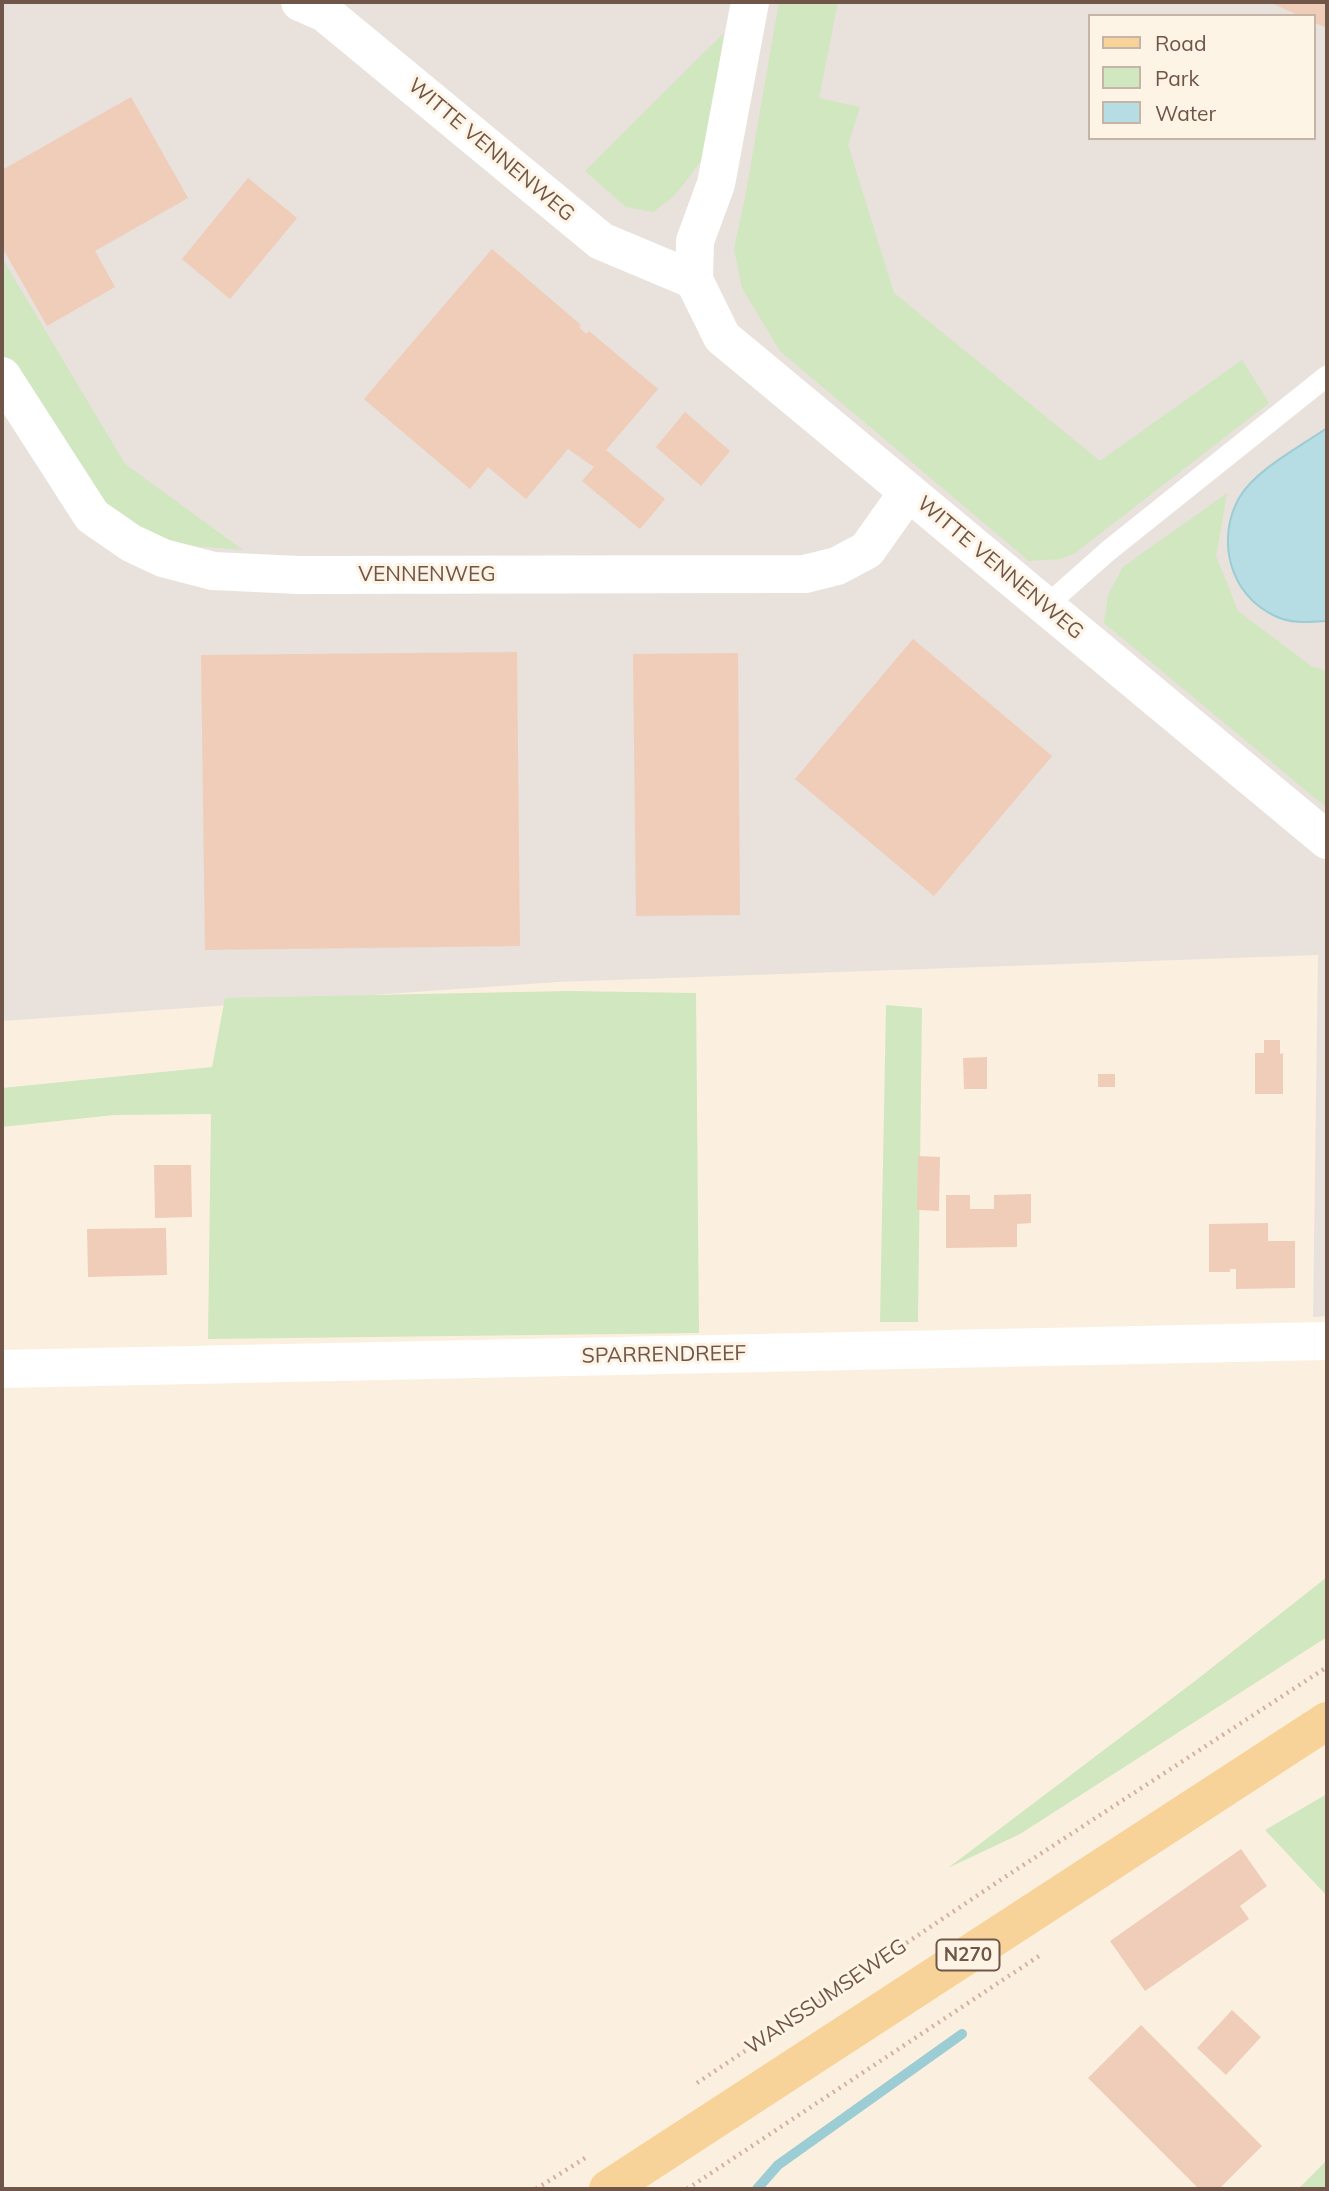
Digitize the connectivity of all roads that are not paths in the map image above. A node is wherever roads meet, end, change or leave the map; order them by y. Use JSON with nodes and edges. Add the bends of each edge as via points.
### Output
{"nodes":[{"id":1,"x":300,"y":2,"type":"edge"},
{"id":2,"x":750,"y":2,"type":"edge"},
{"id":3,"x":694,"y":279,"type":"junction"},
{"id":4,"x":2,"y":376,"type":"edge"},
{"id":5,"x":1327,"y":376,"type":"edge"},
{"id":6,"x":908,"y":492,"type":"junction"},
{"id":7,"x":1046,"y":606,"type":"junction"},
{"id":8,"x":1327,"y":841,"type":"edge"},
{"id":9,"x":1327,"y":1341,"type":"edge"},
{"id":10,"x":2,"y":1369,"type":"edge"},
{"id":11,"x":1327,"y":1721,"type":"edge"},
{"id":12,"x":608,"y":2189,"type":"edge"}],
"edges":[{"from":1,"to":3,"type":"street","name":"WITTE VENNENWEG","via":[[325,13],[601,241]]},
{"from":2,"to":3,"type":"street","name":"WITTE VENNENWEG","via":[[716,184],[695,241]]},
{"from":3,"to":6,"type":"street","name":"WITTE VENNENWEG","via":[[722,337]]},
{"from":4,"to":6,"type":"street","name":"VENNENWEG","via":[[92,516],[163,558],[213,571],[299,575],[805,574],[838,566],[867,550]]},
{"from":5,"to":7,"type":"lane"},
{"from":6,"to":7,"type":"street","name":"WITTE VENNENWEG"},
{"from":7,"to":8,"type":"street","name":"WITTE VENNENWEG"},
{"from":9,"to":10,"type":"street","name":"SPARRENDREEF"},
{"from":11,"to":12,"type":"main road","name":"WANSSUMSEWEG","number":"N270"}]}
